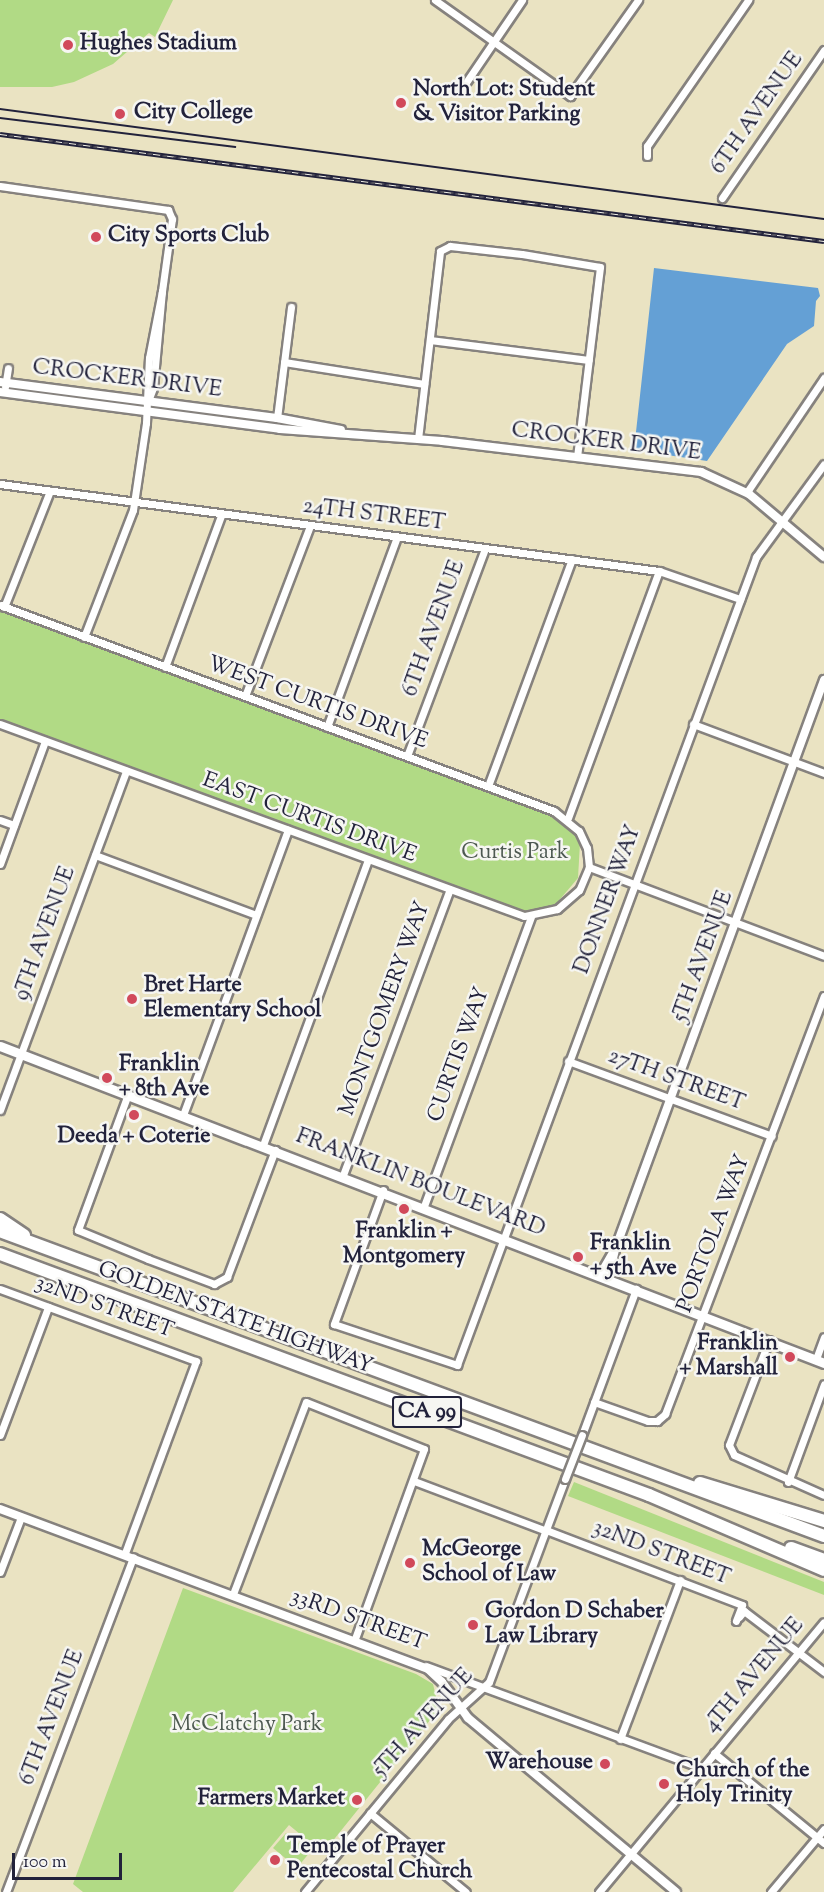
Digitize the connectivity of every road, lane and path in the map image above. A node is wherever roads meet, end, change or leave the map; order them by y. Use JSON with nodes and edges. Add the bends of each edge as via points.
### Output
{"nodes":[{"id":1,"x":435,"y":0,"type":"edge"},
{"id":2,"x":522,"y":0,"type":"edge"},
{"id":3,"x":638,"y":0,"type":"edge"},
{"id":4,"x":748,"y":0,"type":"edge"},
{"id":5,"x":495,"y":42,"type":"junction"},
{"id":6,"x":824,"y":50,"type":"edge"},
{"id":7,"x":467,"y":81,"type":"dead end"},
{"id":8,"x":646,"y":156,"type":"dead end"},
{"id":9,"x":0,"y":186,"type":"edge"},
{"id":10,"x":722,"y":198,"type":"dead end"},
{"id":11,"x":291,"y":306,"type":"dead end"},
{"id":12,"x":430,"y":340,"type":"junction"},
{"id":13,"x":589,"y":360,"type":"junction"},
{"id":14,"x":284,"y":362,"type":"junction"},
{"id":15,"x":8,"y":368,"type":"dead end"},
{"id":16,"x":824,"y":378,"type":"edge"},
{"id":17,"x":3,"y":382,"type":"edge"},
{"id":18,"x":424,"y":384,"type":"junction"},
{"id":19,"x":2,"y":392,"type":"edge"},
{"id":20,"x":147,"y":406,"type":"junction"},
{"id":21,"x":277,"y":418,"type":"junction"},
{"id":22,"x":356,"y":434,"type":"junction"},
{"id":23,"x":418,"y":438,"type":"junction"},
{"id":24,"x":577,"y":456,"type":"junction"},
{"id":25,"x":824,"y":464,"type":"edge"},
{"id":26,"x":0,"y":484,"type":"edge"},
{"id":27,"x":50,"y":491,"type":"junction"},
{"id":28,"x":747,"y":492,"type":"junction"},
{"id":29,"x":135,"y":502,"type":"junction"},
{"id":30,"x":222,"y":513,"type":"junction"},
{"id":31,"x":782,"y":520,"type":"junction"},
{"id":32,"x":310,"y":526,"type":"junction"},
{"id":33,"x":397,"y":537,"type":"junction"},
{"id":34,"x":485,"y":548,"type":"junction"},
{"id":35,"x":824,"y":557,"type":"edge"},
{"id":36,"x":572,"y":560,"type":"junction"},
{"id":37,"x":659,"y":571,"type":"junction"},
{"id":38,"x":740,"y":599,"type":"junction"},
{"id":39,"x":2,"y":606,"type":"edge"},
{"id":40,"x":84,"y":637,"type":"junction"},
{"id":41,"x":165,"y":667,"type":"junction"},
{"id":42,"x":824,"y":680,"type":"edge"},
{"id":43,"x":245,"y":696,"type":"junction"},
{"id":44,"x":0,"y":724,"type":"edge"},
{"id":45,"x":693,"y":724,"type":"junction"},
{"id":46,"x":327,"y":727,"type":"junction"},
{"id":47,"x":45,"y":741,"type":"junction"},
{"id":48,"x":407,"y":756,"type":"junction"},
{"id":49,"x":794,"y":762,"type":"junction"},
{"id":50,"x":126,"y":771,"type":"junction"},
{"id":51,"x":824,"y":773,"type":"edge"},
{"id":52,"x":488,"y":786,"type":"junction"},
{"id":53,"x":568,"y":818,"type":"junction"},
{"id":54,"x":0,"y":820,"type":"edge"},
{"id":55,"x":14,"y":825,"type":"junction"},
{"id":56,"x":288,"y":830,"type":"junction"},
{"id":57,"x":95,"y":855,"type":"junction"},
{"id":58,"x":369,"y":860,"type":"junction"},
{"id":59,"x":0,"y":864,"type":"edge"},
{"id":60,"x":589,"y":867,"type":"junction"},
{"id":61,"x":634,"y":884,"type":"junction"},
{"id":62,"x":450,"y":889,"type":"junction"},
{"id":63,"x":256,"y":915,"type":"junction"},
{"id":64,"x":531,"y":916,"type":"junction"},
{"id":65,"x":736,"y":921,"type":"junction"},
{"id":66,"x":824,"y":956,"type":"edge"},
{"id":67,"x":824,"y":996,"type":"edge"},
{"id":68,"x":0,"y":1046,"type":"edge"},
{"id":69,"x":22,"y":1054,"type":"junction"},
{"id":70,"x":568,"y":1061,"type":"junction"},
{"id":71,"x":128,"y":1094,"type":"junction"},
{"id":72,"x":671,"y":1098,"type":"junction"},
{"id":73,"x":0,"y":1110,"type":"edge"},
{"id":74,"x":183,"y":1115,"type":"junction"},
{"id":75,"x":772,"y":1136,"type":"junction"},
{"id":76,"x":262,"y":1145,"type":"junction"},
{"id":77,"x":275,"y":1150,"type":"junction"},
{"id":78,"x":343,"y":1175,"type":"junction"},
{"id":79,"x":383,"y":1191,"type":"junction"},
{"id":80,"x":424,"y":1206,"type":"junction"},
{"id":81,"x":0,"y":1219,"type":"edge"},
{"id":82,"x":0,"y":1231,"type":"edge"},
{"id":83,"x":504,"y":1237,"type":"junction"},
{"id":84,"x":38,"y":1245,"type":"junction"},
{"id":85,"x":1,"y":1254,"type":"edge"},
{"id":86,"x":604,"y":1277,"type":"junction"},
{"id":87,"x":0,"y":1289,"type":"edge"},
{"id":88,"x":636,"y":1289,"type":"junction"},
{"id":89,"x":48,"y":1307,"type":"junction"},
{"id":90,"x":705,"y":1315,"type":"junction"},
{"id":91,"x":824,"y":1337,"type":"edge"},
{"id":92,"x":769,"y":1340,"type":"junction"},
{"id":93,"x":196,"y":1361,"type":"joint"},
{"id":94,"x":820,"y":1361,"type":"edge"},
{"id":95,"x":824,"y":1384,"type":"edge"},
{"id":96,"x":594,"y":1402,"type":"junction"},
{"id":97,"x":0,"y":1435,"type":"edge"},
{"id":98,"x":606,"y":1456,"type":"junction"},
{"id":99,"x":414,"y":1481,"type":"junction"},
{"id":100,"x":788,"y":1482,"type":"junction"},
{"id":101,"x":649,"y":1495,"type":"junction"},
{"id":102,"x":824,"y":1495,"type":"edge"},
{"id":103,"x":0,"y":1509,"type":"edge"},
{"id":104,"x":21,"y":1517,"type":"junction"},
{"id":105,"x":824,"y":1521,"type":"edge"},
{"id":106,"x":546,"y":1530,"type":"junction"},
{"id":107,"x":824,"y":1536,"type":"edge"},
{"id":108,"x":129,"y":1555,"type":"junction"},
{"id":109,"x":824,"y":1560,"type":"edge"},
{"id":110,"x":824,"y":1570,"type":"edge"},
{"id":111,"x":0,"y":1572,"type":"edge"},
{"id":112,"x":680,"y":1580,"type":"junction"},
{"id":113,"x":233,"y":1594,"type":"junction"},
{"id":114,"x":824,"y":1622,"type":"edge"},
{"id":115,"x":355,"y":1639,"type":"junction"},
{"id":116,"x":798,"y":1653,"type":"junction"},
{"id":117,"x":413,"y":1662,"type":"junction"},
{"id":118,"x":824,"y":1672,"type":"edge"},
{"id":119,"x":484,"y":1688,"type":"junction"},
{"id":120,"x":460,"y":1709,"type":"junction"},
{"id":121,"x":620,"y":1739,"type":"junction"},
{"id":122,"x":714,"y":1754,"type":"junction"},
{"id":123,"x":702,"y":1768,"type":"junction"},
{"id":124,"x":370,"y":1813,"type":"junction"},
{"id":125,"x":824,"y":1829,"type":"edge"},
{"id":126,"x":817,"y":1837,"type":"junction"},
{"id":127,"x":824,"y":1843,"type":"edge"},
{"id":128,"x":631,"y":1854,"type":"junction"},
{"id":129,"x":6,"y":1892,"type":"edge"},
{"id":130,"x":305,"y":1892,"type":"edge"},
{"id":131,"x":466,"y":1892,"type":"edge"},
{"id":132,"x":599,"y":1892,"type":"edge"},
{"id":133,"x":676,"y":1892,"type":"edge"},
{"id":134,"x":771,"y":1892,"type":"edge"}],
"edges":[{"from":1,"to":5,"type":"street"},
{"from":2,"to":5,"type":"street"},
{"from":3,"to":5,"type":"street","via":[[570,96]]},
{"from":4,"to":8,"type":"street","via":[[647,146]]},
{"from":5,"to":7,"type":"street"},
{"from":6,"to":10,"type":"street","name":"6TH AVENUE"},
{"from":9,"to":20,"type":"street","via":[[168,210],[171,222],[153,388]]},
{"from":11,"to":14,"type":"street"},
{"from":12,"to":13,"type":"street"},
{"from":12,"to":13,"type":"street","via":[[442,249],[458,246],[522,254],[600,267]]},
{"from":12,"to":18,"type":"street"},
{"from":13,"to":24,"type":"street"},
{"from":14,"to":18,"type":"street"},
{"from":14,"to":21,"type":"street"},
{"from":15,"to":17,"type":"street"},
{"from":16,"to":28,"type":"street"},
{"from":17,"to":19,"type":"street"},
{"from":17,"to":20,"type":"street","name":"CROCKER DRIVE"},
{"from":18,"to":23,"type":"street"},
{"from":19,"to":20,"type":"street","name":"CROCKER DRIVE"},
{"from":20,"to":21,"type":"street","name":"CROCKER DRIVE"},
{"from":20,"to":22,"type":"street","name":"CROCKER DRIVE","via":[[280,429]]},
{"from":20,"to":29,"type":"street"},
{"from":21,"to":22,"type":"street","name":"CROCKER DRIVE"},
{"from":22,"to":23,"type":"street","name":"CROCKER DRIVE"},
{"from":23,"to":24,"type":"street","name":"CROCKER DRIVE"},
{"from":24,"to":28,"type":"street","name":"CROCKER DRIVE","via":[[701,472]]},
{"from":25,"to":31,"type":"street","name":"DONNER WAY"},
{"from":26,"to":27,"type":"street","name":"24TH STREET"},
{"from":27,"to":29,"type":"street","name":"24TH STREET"},
{"from":27,"to":39,"type":"street"},
{"from":28,"to":31,"type":"street","name":"CROCKER DRIVE"},
{"from":29,"to":30,"type":"street","name":"24TH STREET"},
{"from":29,"to":40,"type":"street"},
{"from":30,"to":32,"type":"street","name":"24TH STREET"},
{"from":30,"to":41,"type":"street"},
{"from":31,"to":35,"type":"street","name":"CROCKER DRIVE"},
{"from":31,"to":38,"type":"street","name":"DONNER WAY","via":[[761,547]]},
{"from":32,"to":33,"type":"street","name":"24TH STREET"},
{"from":32,"to":43,"type":"street"},
{"from":33,"to":34,"type":"street","name":"24TH STREET"},
{"from":33,"to":46,"type":"street"},
{"from":34,"to":36,"type":"street","name":"24TH STREET"},
{"from":34,"to":48,"type":"street","name":"6TH AVENUE"},
{"from":36,"to":37,"type":"street","name":"24TH STREET"},
{"from":36,"to":52,"type":"street"},
{"from":37,"to":38,"type":"street","name":"24TH STREET"},
{"from":37,"to":53,"type":"street"},
{"from":38,"to":45,"type":"street","name":"DONNER WAY"},
{"from":39,"to":40,"type":"street","name":"WEST CURTIS DRIVE"},
{"from":40,"to":41,"type":"street","name":"WEST CURTIS DRIVE"},
{"from":41,"to":43,"type":"street","name":"WEST CURTIS DRIVE"},
{"from":42,"to":49,"type":"street","name":"5TH AVENUE"},
{"from":43,"to":46,"type":"street","name":"WEST CURTIS DRIVE"},
{"from":44,"to":47,"type":"street","name":"EAST CURTIS DRIVE"},
{"from":45,"to":49,"type":"street"},
{"from":45,"to":61,"type":"street","name":"DONNER WAY"},
{"from":46,"to":48,"type":"street","name":"WEST CURTIS DRIVE"},
{"from":47,"to":50,"type":"street","name":"EAST CURTIS DRIVE"},
{"from":47,"to":55,"type":"street"},
{"from":48,"to":52,"type":"street","name":"WEST CURTIS DRIVE"},
{"from":49,"to":51,"type":"street"},
{"from":49,"to":65,"type":"street","name":"5TH AVENUE"},
{"from":50,"to":56,"type":"street","name":"EAST CURTIS DRIVE"},
{"from":50,"to":57,"type":"street","name":"9TH AVENUE"},
{"from":52,"to":53,"type":"street","name":"WEST CURTIS DRIVE"},
{"from":53,"to":60,"type":"street","via":[[584,839]]},
{"from":54,"to":55,"type":"street"},
{"from":55,"to":59,"type":"street"},
{"from":56,"to":58,"type":"street","name":"EAST CURTIS DRIVE"},
{"from":56,"to":63,"type":"street"},
{"from":57,"to":63,"type":"street"},
{"from":57,"to":69,"type":"street","name":"9TH AVENUE"},
{"from":58,"to":62,"type":"street","name":"EAST CURTIS DRIVE"},
{"from":58,"to":76,"type":"street"},
{"from":60,"to":61,"type":"street"},
{"from":60,"to":64,"type":"street","via":[[583,884],[565,903]]},
{"from":61,"to":65,"type":"street"},
{"from":61,"to":70,"type":"street","name":"DONNER WAY"},
{"from":62,"to":64,"type":"street","name":"EAST CURTIS DRIVE"},
{"from":62,"to":78,"type":"street","name":"MONTGOMERY WAY"},
{"from":63,"to":74,"type":"street"},
{"from":64,"to":80,"type":"street","name":"CURTIS WAY"},
{"from":65,"to":66,"type":"street"},
{"from":65,"to":72,"type":"street","name":"5TH AVENUE"},
{"from":67,"to":75,"type":"street","name":"PORTOLA WAY"},
{"from":68,"to":69,"type":"main road","name":"FRANKLIN BOULEVARD"},
{"from":69,"to":71,"type":"main road","name":"FRANKLIN BOULEVARD"},
{"from":69,"to":73,"type":"street","name":"9TH AVENUE"},
{"from":70,"to":72,"type":"street","name":"27TH STREET"},
{"from":70,"to":83,"type":"street","name":"DONNER WAY"},
{"from":71,"to":74,"type":"main road","name":"FRANKLIN BOULEVARD"},
{"from":71,"to":77,"type":"street","via":[[78,1230],[181,1271],[221,1282],[227,1278]]},
{"from":72,"to":75,"type":"street","name":"27TH STREET"},
{"from":72,"to":86,"type":"street","name":"5TH AVENUE"},
{"from":74,"to":76,"type":"main road","name":"FRANKLIN BOULEVARD"},
{"from":75,"to":90,"type":"street","name":"PORTOLA WAY"},
{"from":76,"to":77,"type":"main road","name":"FRANKLIN BOULEVARD"},
{"from":77,"to":78,"type":"main road","name":"FRANKLIN BOULEVARD"},
{"from":78,"to":79,"type":"main road","name":"FRANKLIN BOULEVARD"},
{"from":79,"to":80,"type":"main road","name":"FRANKLIN BOULEVARD"},
{"from":79,"to":83,"type":"street","name":"DONNER WAY","via":[[334,1324],[456,1365]]},
{"from":80,"to":83,"type":"main road","name":"FRANKLIN BOULEVARD"},
{"from":81,"to":84,"type":"highway"},
{"from":82,"to":84,"type":"highway","name":"GOLDEN STATE HIGHWAY","number":"CA 99"},
{"from":83,"to":86,"type":"main road","name":"FRANKLIN BOULEVARD"},
{"from":84,"to":98,"type":"highway","name":"GOLDEN STATE HIGHWAY","number":"CA 99"},
{"from":85,"to":101,"type":"highway","name":"GOLDEN STATE HIGHWAY","number":"CA 99"},
{"from":86,"to":88,"type":"main road","name":"FRANKLIN BOULEVARD"},
{"from":87,"to":89,"type":"street","name":"32ND STREET"},
{"from":88,"to":90,"type":"main road","name":"FRANKLIN BOULEVARD"},
{"from":88,"to":96,"type":"street","name":"5TH AVENUE"},
{"from":89,"to":93,"type":"street","name":"32ND STREET"},
{"from":89,"to":97,"type":"street"},
{"from":90,"to":92,"type":"main road","name":"FRANKLIN BOULEVARD"},
{"from":90,"to":96,"type":"street","name":"PORTOLA WAY","via":[[665,1414],[657,1421]]},
{"from":91,"to":94,"type":"street"},
{"from":92,"to":94,"type":"main road","name":"FRANKLIN BOULEVARD"},
{"from":92,"to":100,"type":"street","via":[[729,1445],[734,1455]]},
{"from":93,"to":108,"type":"street","name":"6TH AVENUE"},
{"from":95,"to":100,"type":"street"},
{"from":96,"to":106,"type":"street","name":"5TH AVENUE","bridge":true},
{"from":98,"to":105,"type":"highway"},
{"from":98,"to":107,"type":"highway","name":"GOLDEN STATE HIGHWAY","number":"CA 99"},
{"from":99,"to":106,"type":"street","name":"32ND STREET"},
{"from":99,"to":113,"type":"street","via":[[424,1449],[306,1402]]},
{"from":99,"to":115,"type":"street"},
{"from":100,"to":102,"type":"street"},
{"from":101,"to":109,"type":"highway"},
{"from":101,"to":110,"type":"highway","name":"GOLDEN STATE HIGHWAY"},
{"from":103,"to":104,"type":"street","name":"33RD STREET"},
{"from":104,"to":108,"type":"street","name":"33RD STREET"},
{"from":104,"to":111,"type":"street"},
{"from":106,"to":112,"type":"street","name":"32ND STREET"},
{"from":106,"to":119,"type":"street","name":"5TH AVENUE"},
{"from":108,"to":113,"type":"street","name":"33RD STREET"},
{"from":108,"to":129,"type":"street","name":"6TH AVENUE"},
{"from":112,"to":116,"type":"street","name":"32ND STREET","via":[[742,1605],[736,1621],[744,1611]]},
{"from":112,"to":121,"type":"street"},
{"from":113,"to":115,"type":"street","name":"33RD STREET"},
{"from":114,"to":116,"type":"street","name":"4TH AVENUE"},
{"from":115,"to":117,"type":"street","name":"33RD STREET"},
{"from":116,"to":118,"type":"street","name":"32ND STREET"},
{"from":116,"to":122,"type":"street","name":"4TH AVENUE"},
{"from":117,"to":119,"type":"street","name":"33RD STREET"},
{"from":117,"to":120,"type":"street","via":[[438,1676]]},
{"from":119,"to":120,"type":"street","name":"5TH AVENUE"},
{"from":119,"to":121,"type":"street","name":"33RD STREET"},
{"from":120,"to":124,"type":"street","name":"5TH AVENUE"},
{"from":120,"to":128,"type":"street"},
{"from":121,"to":123,"type":"street","name":"33RD STREET"},
{"from":122,"to":123,"type":"street","name":"4TH AVENUE"},
{"from":122,"to":126,"type":"street"},
{"from":123,"to":128,"type":"street","name":"4TH AVENUE"},
{"from":124,"to":130,"type":"street","name":"5TH AVENUE"},
{"from":124,"to":131,"type":"street"},
{"from":125,"to":126,"type":"street"},
{"from":126,"to":127,"type":"street"},
{"from":126,"to":134,"type":"street"},
{"from":128,"to":132,"type":"street","name":"4TH AVENUE"},
{"from":128,"to":133,"type":"street"}]}
